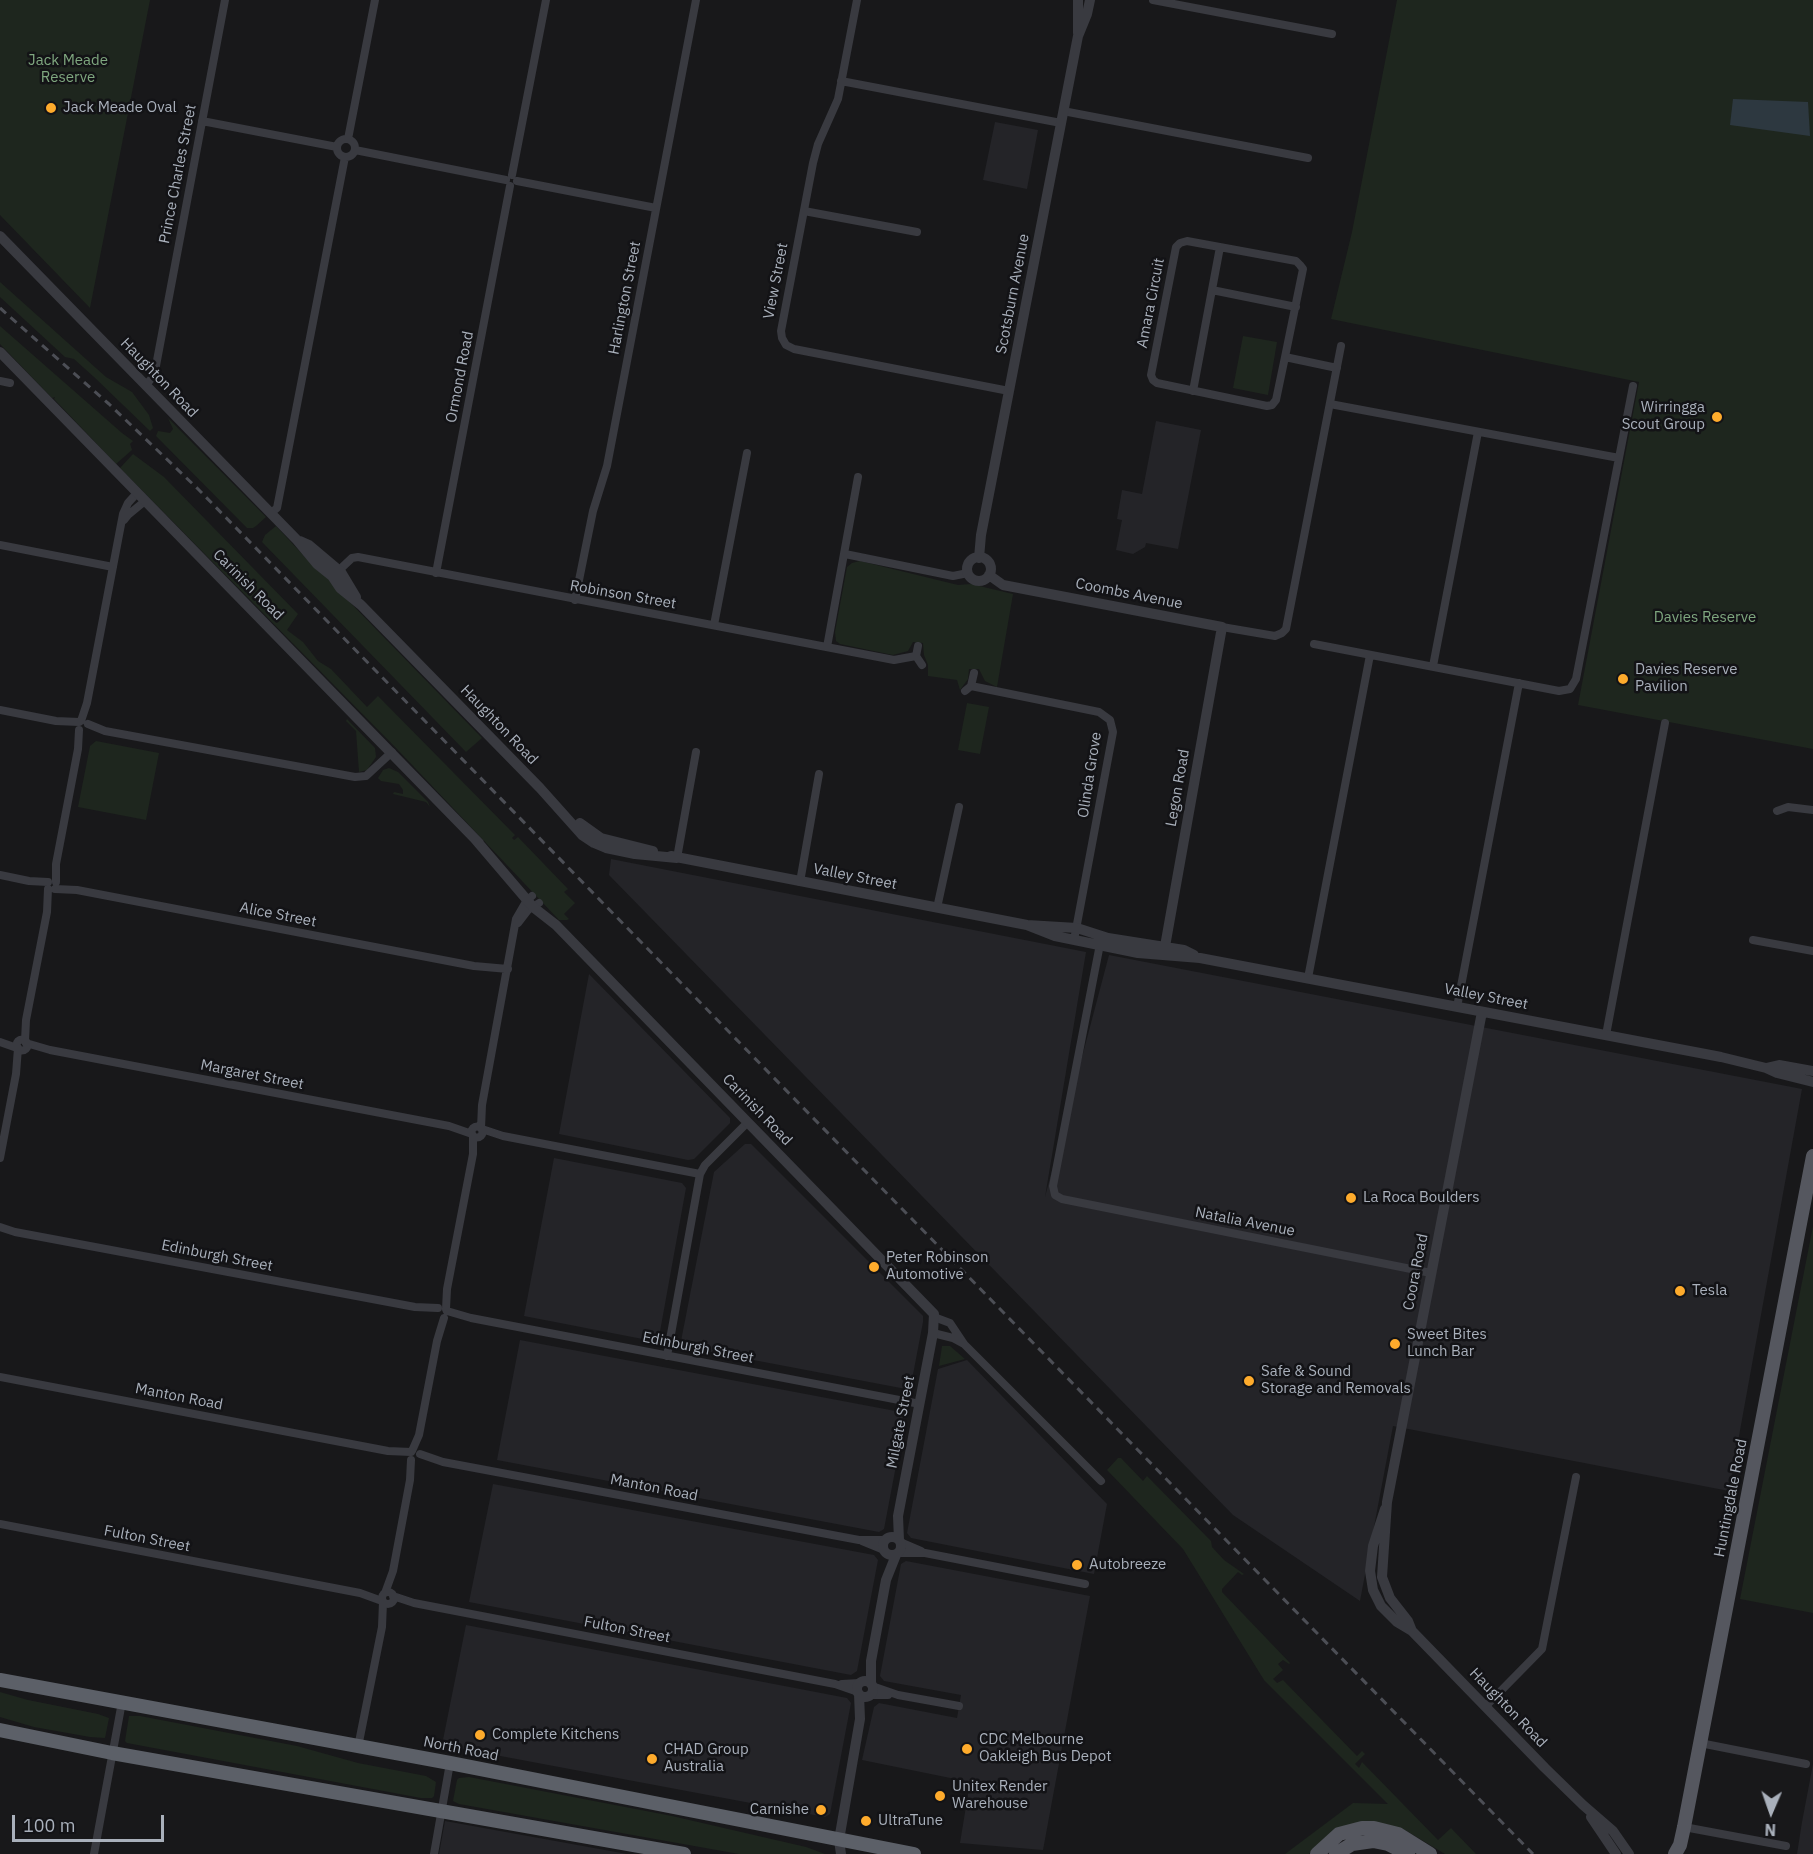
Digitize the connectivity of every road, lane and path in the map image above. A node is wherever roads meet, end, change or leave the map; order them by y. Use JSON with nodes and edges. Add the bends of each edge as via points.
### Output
{"nodes":[{"id":1,"x":225,"y":0,"type":"edge"},
{"id":2,"x":375,"y":0,"type":"edge"},
{"id":3,"x":546,"y":0,"type":"edge"},
{"id":4,"x":696,"y":0,"type":"edge"},
{"id":5,"x":857,"y":0,"type":"edge"},
{"id":6,"x":1078,"y":0,"type":"edge"},
{"id":7,"x":1090,"y":0,"type":"edge"},
{"id":8,"x":1153,"y":0,"type":"edge"},
{"id":9,"x":1332,"y":34,"type":"dead end"},
{"id":10,"x":1078,"y":36,"type":"junction"},
{"id":11,"x":841,"y":81,"type":"junction"},
{"id":12,"x":1063,"y":111,"type":"junction"},
{"id":13,"x":202,"y":121,"type":"junction"},
{"id":14,"x":1061,"y":123,"type":"junction"},
{"id":15,"x":348,"y":139,"type":"junction"},
{"id":16,"x":337,"y":147,"type":"junction"},
{"id":17,"x":355,"y":150,"type":"junction"},
{"id":18,"x":345,"y":157,"type":"junction"},
{"id":19,"x":1308,"y":158,"type":"dead end"},
{"id":20,"x":511,"y":181,"type":"junction"},
{"id":21,"x":656,"y":208,"type":"junction"},
{"id":22,"x":804,"y":211,"type":"junction"},
{"id":23,"x":917,"y":232,"type":"dead end"},
{"id":24,"x":0,"y":236,"type":"edge"},
{"id":25,"x":1220,"y":247,"type":"junction"},
{"id":26,"x":1212,"y":290,"type":"junction"},
{"id":27,"x":1296,"y":307,"type":"junction"},
{"id":28,"x":1341,"y":346,"type":"dead end"},
{"id":29,"x":0,"y":352,"type":"edge"},
{"id":30,"x":1286,"y":357,"type":"junction"},
{"id":31,"x":1337,"y":368,"type":"junction"},
{"id":32,"x":146,"y":385,"type":"junction"},
{"id":33,"x":1633,"y":386,"type":"dead end"},
{"id":34,"x":1009,"y":391,"type":"junction"},
{"id":35,"x":1193,"y":391,"type":"junction"},
{"id":36,"x":1330,"y":404,"type":"junction"},
{"id":37,"x":1478,"y":432,"type":"junction"},
{"id":38,"x":747,"y":453,"type":"dead end"},
{"id":39,"x":1618,"y":459,"type":"junction"},
{"id":40,"x":858,"y":477,"type":"dead end"},
{"id":41,"x":141,"y":497,"type":"junction"},
{"id":42,"x":271,"y":513,"type":"junction"},
{"id":43,"x":0,"y":545,"type":"edge"},
{"id":44,"x":845,"y":554,"type":"junction"},
{"id":45,"x":979,"y":558,"type":"junction"},
{"id":46,"x":113,"y":567,"type":"junction"},
{"id":47,"x":335,"y":573,"type":"junction"},
{"id":48,"x":436,"y":573,"type":"junction"},
{"id":49,"x":968,"y":573,"type":"junction"},
{"id":50,"x":989,"y":575,"type":"junction"},
{"id":51,"x":575,"y":600,"type":"junction"},
{"id":52,"x":714,"y":626,"type":"junction"},
{"id":53,"x":1222,"y":627,"type":"junction"},
{"id":54,"x":1314,"y":644,"type":"dead end"},
{"id":55,"x":918,"y":646,"type":"dead end"},
{"id":56,"x":827,"y":647,"type":"junction"},
{"id":57,"x":1370,"y":655,"type":"junction"},
{"id":58,"x":916,"y":656,"type":"junction"},
{"id":59,"x":922,"y":665,"type":"dead end"},
{"id":60,"x":1433,"y":666,"type":"junction"},
{"id":61,"x":974,"y":673,"type":"dead end"},
{"id":62,"x":1519,"y":683,"type":"junction"},
{"id":63,"x":0,"y":710,"type":"edge"},
{"id":64,"x":1665,"y":723,"type":"dead end"},
{"id":65,"x":83,"y":726,"type":"junction"},
{"id":66,"x":392,"y":752,"type":"junction"},
{"id":67,"x":696,"y":752,"type":"dead end"},
{"id":68,"x":819,"y":774,"type":"dead end"},
{"id":69,"x":958,"y":807,"type":"dead end"},
{"id":70,"x":1813,"y":810,"type":"edge"},
{"id":71,"x":1777,"y":811,"type":"dead end"},
{"id":72,"x":600,"y":842,"type":"joint"},
{"id":73,"x":677,"y":858,"type":"junction"},
{"id":74,"x":0,"y":875,"type":"edge"},
{"id":75,"x":800,"y":882,"type":"junction"},
{"id":76,"x":52,"y":885,"type":"junction"},
{"id":77,"x":533,"y":901,"type":"junction"},
{"id":78,"x":937,"y":908,"type":"junction"},
{"id":79,"x":1027,"y":925,"type":"junction"},
{"id":80,"x":1077,"y":928,"type":"junction"},
{"id":81,"x":1074,"y":940,"type":"junction"},
{"id":82,"x":1101,"y":940,"type":"junction"},
{"id":83,"x":1753,"y":940,"type":"dead end"},
{"id":84,"x":1164,"y":950,"type":"junction"},
{"id":85,"x":1813,"y":951,"type":"edge"},
{"id":86,"x":507,"y":973,"type":"junction"},
{"id":87,"x":1308,"y":978,"type":"junction"},
{"id":88,"x":1457,"y":1007,"type":"junction"},
{"id":89,"x":1482,"y":1012,"type":"junction"},
{"id":90,"x":1606,"y":1035,"type":"junction"},
{"id":91,"x":0,"y":1041,"type":"edge"},
{"id":92,"x":22,"y":1045,"type":"junction"},
{"id":93,"x":1766,"y":1068,"type":"junction"},
{"id":94,"x":1813,"y":1071,"type":"edge"},
{"id":95,"x":1813,"y":1082,"type":"edge"},
{"id":96,"x":748,"y":1122,"type":"junction"},
{"id":97,"x":477,"y":1132,"type":"junction"},
{"id":98,"x":1813,"y":1156,"type":"edge"},
{"id":99,"x":0,"y":1158,"type":"edge"},
{"id":100,"x":700,"y":1173,"type":"junction"},
{"id":101,"x":0,"y":1229,"type":"edge"},
{"id":102,"x":1431,"y":1273,"type":"junction"},
{"id":103,"x":442,"y":1313,"type":"junction"},
{"id":104,"x":934,"y":1317,"type":"junction"},
{"id":105,"x":933,"y":1333,"type":"junction"},
{"id":106,"x":964,"y":1344,"type":"junction"},
{"id":107,"x":667,"y":1356,"type":"junction"},
{"id":108,"x":0,"y":1377,"type":"edge"},
{"id":109,"x":920,"y":1404,"type":"junction"},
{"id":110,"x":415,"y":1456,"type":"junction"},
{"id":111,"x":1575,"y":1477,"type":"dead end"},
{"id":112,"x":1101,"y":1481,"type":"dead end"},
{"id":113,"x":1387,"y":1502,"type":"junction"},
{"id":114,"x":0,"y":1524,"type":"edge"},
{"id":115,"x":892,"y":1546,"type":"junction"},
{"id":116,"x":1382,"y":1577,"type":"joint"},
{"id":117,"x":1370,"y":1578,"type":"joint"},
{"id":118,"x":1085,"y":1584,"type":"dead end"},
{"id":119,"x":388,"y":1598,"type":"junction"},
{"id":120,"x":1412,"y":1631,"type":"junction"},
{"id":121,"x":0,"y":1680,"type":"edge"},
{"id":122,"x":865,"y":1689,"type":"junction"},
{"id":123,"x":122,"y":1702,"type":"junction"},
{"id":124,"x":959,"y":1706,"type":"dead end"},
{"id":125,"x":1486,"y":1706,"type":"junction"},
{"id":126,"x":0,"y":1730,"type":"edge"},
{"id":127,"x":1700,"y":1743,"type":"junction"},
{"id":128,"x":358,"y":1747,"type":"junction"},
{"id":129,"x":112,"y":1752,"type":"junction"},
{"id":130,"x":450,"y":1763,"type":"junction"},
{"id":131,"x":1806,"y":1764,"type":"dead end"},
{"id":132,"x":1583,"y":1805,"type":"junction"},
{"id":133,"x":442,"y":1812,"type":"junction"},
{"id":134,"x":1684,"y":1827,"type":"junction"},
{"id":135,"x":1617,"y":1835,"type":"junction"},
{"id":136,"x":1786,"y":1846,"type":"dead end"},
{"id":137,"x":840,"y":1847,"type":"edge"},
{"id":138,"x":1679,"y":1851,"type":"edge"},
{"id":139,"x":94,"y":1854,"type":"edge"},
{"id":140,"x":434,"y":1854,"type":"edge"},
{"id":141,"x":684,"y":1854,"type":"edge"},
{"id":142,"x":914,"y":1854,"type":"edge"},
{"id":143,"x":1317,"y":1854,"type":"edge"},
{"id":144,"x":1336,"y":1854,"type":"edge"},
{"id":145,"x":1408,"y":1854,"type":"edge"},
{"id":146,"x":1430,"y":1854,"type":"edge"},
{"id":147,"x":1616,"y":1854,"type":"edge"},
{"id":148,"x":1629,"y":1854,"type":"edge"},
{"id":149,"x":1636,"y":1854,"type":"edge"}],
"edges":[{"from":1,"to":13,"type":"street","name":"Prince Charles Street"},
{"from":2,"to":15,"type":"street"},
{"from":3,"to":20,"type":"street","name":"Ormond Road"},
{"from":4,"to":21,"type":"street","name":"Harlington Street"},
{"from":5,"to":11,"type":"street","name":"View Street"},
{"from":6,"to":10,"type":"street","name":"Scotsburn Avenue"},
{"from":7,"to":10,"type":"street","name":"Scotsburn Avenue"},
{"from":8,"to":9,"type":"street"},
{"from":10,"to":12,"type":"street","name":"Scotsburn Avenue"},
{"from":11,"to":14,"type":"street"},
{"from":11,"to":22,"type":"street","name":"View Street","via":[[836,105],[816,150]]},
{"from":12,"to":14,"type":"street","name":"Scotsburn Avenue"},
{"from":12,"to":19,"type":"street"},
{"from":13,"to":16,"type":"street"},
{"from":13,"to":32,"type":"street","name":"Prince Charles Street","via":[[155,371]]},
{"from":14,"to":34,"type":"street","name":"Scotsburn Avenue"},
{"from":15,"to":16,"type":"street"},
{"from":15,"to":17,"type":"street"},
{"from":16,"to":18,"type":"street"},
{"from":17,"to":18,"type":"street"},
{"from":17,"to":20,"type":"street"},
{"from":18,"to":42,"type":"street","via":[[277,508]]},
{"from":20,"to":21,"type":"street"},
{"from":20,"to":48,"type":"street","name":"Ormond Road"},
{"from":21,"to":51,"type":"street","name":"Harlington Street","via":[[607,466],[593,511]]},
{"from":22,"to":23,"type":"street"},
{"from":22,"to":34,"type":"street","name":"View Street","via":[[781,331],[786,345]]},
{"from":24,"to":32,"type":"street","name":"Haughton Road"},
{"from":25,"to":26,"type":"street"},
{"from":25,"to":27,"type":"street","name":"Amara Circuit","via":[[1296,261],[1303,269]]},
{"from":25,"to":35,"type":"street","name":"Amara Circuit","via":[[1187,241],[1176,247],[1151,375],[1157,383]]},
{"from":26,"to":27,"type":"street"},
{"from":26,"to":35,"type":"street"},
{"from":27,"to":30,"type":"street","name":"Amara Circuit"},
{"from":28,"to":31,"type":"street"},
{"from":29,"to":41,"type":"street","name":"Carinish Road"},
{"from":30,"to":31,"type":"street"},
{"from":30,"to":35,"type":"street","name":"Amara Circuit","via":[[1272,405]]},
{"from":31,"to":36,"type":"street"},
{"from":32,"to":42,"type":"street","name":"Haughton Road"},
{"from":33,"to":39,"type":"street"},
{"from":34,"to":45,"type":"street","name":"Scotsburn Avenue"},
{"from":36,"to":37,"type":"street"},
{"from":36,"to":53,"type":"street","name":"Coombs Avenue","via":[[1288,623],[1275,636]]},
{"from":37,"to":39,"type":"street"},
{"from":37,"to":60,"type":"street"},
{"from":38,"to":52,"type":"street"},
{"from":39,"to":62,"type":"street","via":[[1576,679],[1570,689],[1559,691]]},
{"from":40,"to":44,"type":"street"},
{"from":41,"to":46,"type":"street","via":[[121,526]]},
{"from":41,"to":66,"type":"street","name":"Carinish Road"},
{"from":42,"to":47,"type":"street","name":"Haughton Road"},
{"from":43,"to":46,"type":"street"},
{"from":44,"to":49,"type":"street","via":[[953,576]]},
{"from":44,"to":56,"type":"street"},
{"from":45,"to":49,"type":"street","via":[[969,563]]},
{"from":45,"to":50,"type":"street","via":[[989,564]]},
{"from":46,"to":65,"type":"street"},
{"from":47,"to":48,"type":"street","name":"Robinson Street","via":[[354,557]]},
{"from":47,"to":72,"type":"street","name":"Haughton Road","via":[[361,605],[540,788]]},
{"from":48,"to":51,"type":"street","name":"Robinson Street"},
{"from":49,"to":50,"type":"street","via":[[976,581]]},
{"from":50,"to":53,"type":"street","name":"Coombs Avenue","via":[[1003,585]]},
{"from":51,"to":52,"type":"street","name":"Robinson Street"},
{"from":52,"to":56,"type":"street","name":"Robinson Street"},
{"from":53,"to":84,"type":"street","name":"Legon Road"},
{"from":54,"to":57,"type":"street"},
{"from":55,"to":58,"type":"street"},
{"from":56,"to":58,"type":"street","name":"Robinson Street","via":[[894,660]]},
{"from":57,"to":60,"type":"street"},
{"from":57,"to":87,"type":"street"},
{"from":58,"to":59,"type":"street"},
{"from":60,"to":62,"type":"street"},
{"from":61,"to":80,"type":"street","name":"Olinda Grove","via":[[968,689],[1099,712],[1110,720],[1113,732]]},
{"from":62,"to":88,"type":"street"},
{"from":63,"to":65,"type":"street"},
{"from":64,"to":90,"type":"street"},
{"from":65,"to":66,"type":"street","via":[[355,777],[366,776]]},
{"from":65,"to":76,"type":"street"},
{"from":66,"to":77,"type":"street","name":"Carinish Road"},
{"from":67,"to":73,"type":"street"},
{"from":68,"to":75,"type":"street"},
{"from":69,"to":78,"type":"street"},
{"from":70,"to":71,"type":"street","via":[[1788,807]]},
{"from":72,"to":73,"type":"street","name":"Valley Street"},
{"from":73,"to":75,"type":"street","name":"Valley Street"},
{"from":74,"to":76,"type":"street","name":"Alice Street"},
{"from":75,"to":78,"type":"street","name":"Valley Street"},
{"from":76,"to":86,"type":"street","name":"Alice Street"},
{"from":76,"to":92,"type":"street"},
{"from":77,"to":86,"type":"street","via":[[516,926]]},
{"from":77,"to":96,"type":"street","name":"Carinish Road"},
{"from":78,"to":79,"type":"street","name":"Valley Street"},
{"from":79,"to":80,"type":"street","name":"Valley Street"},
{"from":79,"to":81,"type":"street","name":"Valley Street"},
{"from":80,"to":81,"type":"street","name":"Olinda Grove"},
{"from":80,"to":82,"type":"street","name":"Valley Street"},
{"from":81,"to":82,"type":"street","name":"Valley Street"},
{"from":82,"to":84,"type":"street","name":"Valley Street"},
{"from":82,"to":102,"type":"street","name":"Natalia Avenue","via":[[1053,1186],[1055,1195]]},
{"from":83,"to":85,"type":"street"},
{"from":84,"to":87,"type":"street","name":"Valley Street"},
{"from":86,"to":97,"type":"street"},
{"from":87,"to":88,"type":"street","name":"Valley Street"},
{"from":88,"to":89,"type":"street","name":"Valley Street"},
{"from":89,"to":90,"type":"street","name":"Valley Street"},
{"from":89,"to":102,"type":"street","name":"Coora Road"},
{"from":90,"to":93,"type":"street","name":"Valley Street"},
{"from":91,"to":92,"type":"street","name":"Margaret Street"},
{"from":92,"to":97,"type":"street","name":"Margaret Street"},
{"from":92,"to":99,"type":"street"},
{"from":93,"to":94,"type":"street","name":"Valley Street","via":[[1779,1065]]},
{"from":93,"to":95,"type":"street","name":"Valley Street"},
{"from":96,"to":100,"type":"street"},
{"from":96,"to":104,"type":"street","name":"Carinish Road"},
{"from":97,"to":100,"type":"street","name":"Margaret Street"},
{"from":97,"to":103,"type":"street"},
{"from":98,"to":127,"type":"main road","name":"Huntingdale Road"},
{"from":100,"to":107,"type":"street"},
{"from":101,"to":103,"type":"street","name":"Edinburgh Street"},
{"from":102,"to":113,"type":"street","name":"Coora Road"},
{"from":103,"to":107,"type":"street","name":"Edinburgh Street"},
{"from":103,"to":110,"type":"street"},
{"from":104,"to":105,"type":"street"},
{"from":104,"to":106,"type":"street","name":"Carinish Road","via":[[950,1323]]},
{"from":105,"to":106,"type":"street","name":"Carinish Road"},
{"from":105,"to":109,"type":"street","name":"Milgate Street"},
{"from":106,"to":112,"type":"street","name":"Carinish Road"},
{"from":107,"to":109,"type":"street","name":"Edinburgh Street"},
{"from":108,"to":110,"type":"street","name":"Manton Road"},
{"from":109,"to":115,"type":"street","name":"Milgate Street"},
{"from":110,"to":115,"type":"street","name":"Manton Road"},
{"from":110,"to":119,"type":"street"},
{"from":111,"to":125,"type":"street","via":[[1542,1649]]},
{"from":113,"to":116,"type":"street","name":"Coora Road"},
{"from":113,"to":117,"type":"street","name":"Coora Road","via":[[1373,1546]]},
{"from":114,"to":119,"type":"street","name":"Fulton Street"},
{"from":115,"to":118,"type":"street","name":"Manton Road"},
{"from":115,"to":122,"type":"street","name":"Milgate Street"},
{"from":116,"to":120,"type":"street","name":"Haughton Road","via":[[1390,1598]]},
{"from":117,"to":120,"type":"street","name":"Haughton Road","via":[[1382,1606]]},
{"from":119,"to":122,"type":"street","name":"Fulton Street"},
{"from":119,"to":128,"type":"street"},
{"from":120,"to":125,"type":"street","name":"Haughton Road"},
{"from":121,"to":123,"type":"highway","name":"North Road"},
{"from":122,"to":124,"type":"street","name":"Fulton Street"},
{"from":122,"to":137,"type":"street","name":"Milgate Street"},
{"from":123,"to":128,"type":"highway","name":"North Road"},
{"from":123,"to":129,"type":"street"},
{"from":125,"to":132,"type":"street","name":"Haughton Road"},
{"from":126,"to":129,"type":"highway"},
{"from":127,"to":131,"type":"street"},
{"from":127,"to":134,"type":"main road","name":"Huntingdale Road"},
{"from":128,"to":130,"type":"highway","name":"North Road"},
{"from":129,"to":133,"type":"highway"},
{"from":129,"to":139,"type":"street"},
{"from":130,"to":133,"type":"street"},
{"from":130,"to":137,"type":"highway","name":"North Road"},
{"from":132,"to":135,"type":"street","name":"Haughton Road"},
{"from":132,"to":147,"type":"street","name":"Haughton Road"},
{"from":133,"to":140,"type":"street"},
{"from":133,"to":141,"type":"highway"},
{"from":134,"to":136,"type":"street"},
{"from":134,"to":138,"type":"main road","name":"Huntingdale Road"},
{"from":135,"to":148,"type":"street","name":"Haughton Road"},
{"from":135,"to":149,"type":"street"},
{"from":137,"to":142,"type":"highway","name":"North Road"},
{"from":143,"to":146,"type":"main road","via":[[1339,1834],[1362,1828],[1398,1834]]},
{"from":144,"to":145,"type":"main road","via":[[1352,1844],[1373,1841]]}]}
